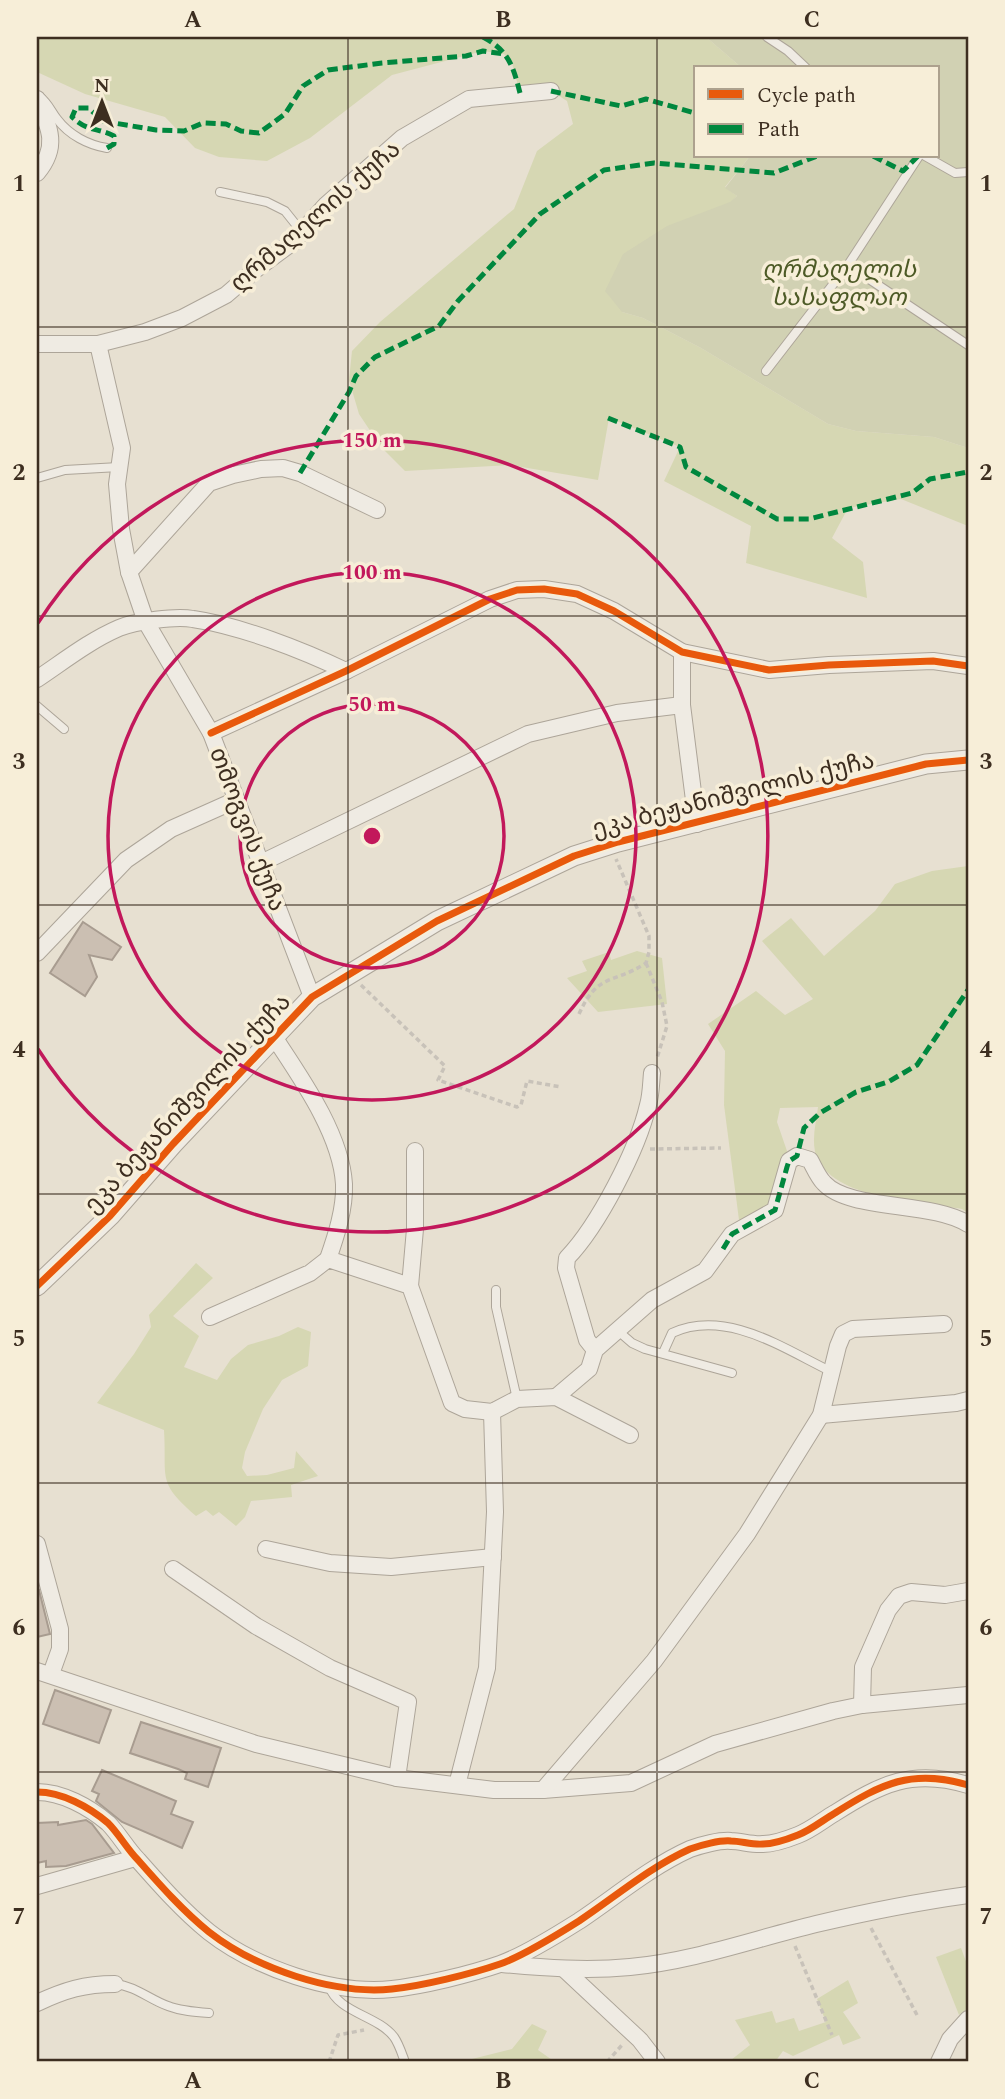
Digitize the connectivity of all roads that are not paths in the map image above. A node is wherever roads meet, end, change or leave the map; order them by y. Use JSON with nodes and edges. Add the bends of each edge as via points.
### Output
{"nodes":[{"id":1,"x":767,"y":37,"type":"edge"},
{"id":2,"x":804,"y":66,"type":"edge"},
{"id":3,"x":551,"y":91,"type":"dead end"},
{"id":4,"x":37,"y":97,"type":"edge"},
{"id":5,"x":107,"y":148,"type":"dead end"},
{"id":6,"x":918,"y":158,"type":"edge"},
{"id":7,"x":929,"y":158,"type":"edge"},
{"id":8,"x":968,"y":172,"type":"edge"},
{"id":9,"x":37,"y":173,"type":"edge"},
{"id":10,"x":220,"y":192,"type":"dead end"},
{"id":11,"x":301,"y":231,"type":"junction"},
{"id":12,"x":848,"y":265,"type":"junction"},
{"id":13,"x":37,"y":344,"type":"edge"},
{"id":14,"x":98,"y":344,"type":"junction"},
{"id":15,"x":968,"y":345,"type":"edge"},
{"id":16,"x":766,"y":371,"type":"dead end"},
{"id":17,"x":119,"y":467,"type":"junction"},
{"id":18,"x":37,"y":478,"type":"edge"},
{"id":19,"x":377,"y":510,"type":"dead end"},
{"id":20,"x":129,"y":572,"type":"junction"},
{"id":21,"x":146,"y":622,"type":"junction"},
{"id":22,"x":682,"y":652,"type":"junction"},
{"id":23,"x":968,"y":666,"type":"edge"},
{"id":24,"x":346,"y":671,"type":"junction"},
{"id":25,"x":37,"y":679,"type":"edge"},
{"id":26,"x":682,"y":705,"type":"junction"},
{"id":27,"x":37,"y":706,"type":"edge"},
{"id":28,"x":64,"y":729,"type":"dead end"},
{"id":29,"x":211,"y":733,"type":"junction"},
{"id":30,"x":968,"y":760,"type":"edge"},
{"id":31,"x":236,"y":800,"type":"junction"},
{"id":32,"x":696,"y":824,"type":"junction"},
{"id":33,"x":261,"y":863,"type":"junction"},
{"id":34,"x":37,"y":953,"type":"edge"},
{"id":35,"x":312,"y":997,"type":"junction"},
{"id":36,"x":274,"y":1037,"type":"junction"},
{"id":37,"x":652,"y":1073,"type":"road end"},
{"id":38,"x":415,"y":1151,"type":"dead end"},
{"id":39,"x":968,"y":1224,"type":"edge"},
{"id":40,"x":328,"y":1259,"type":"junction"},
{"id":41,"x":37,"y":1286,"type":"edge"},
{"id":42,"x":410,"y":1286,"type":"junction"},
{"id":43,"x":496,"y":1290,"type":"dead end"},
{"id":44,"x":210,"y":1317,"type":"dead end"},
{"id":45,"x":944,"y":1324,"type":"dead end"},
{"id":46,"x":617,"y":1330,"type":"junction"},
{"id":47,"x":595,"y":1350,"type":"junction"},
{"id":48,"x":663,"y":1353,"type":"junction"},
{"id":49,"x":832,"y":1372,"type":"junction"},
{"id":50,"x":732,"y":1373,"type":"dead end"},
{"id":51,"x":556,"y":1397,"type":"junction"},
{"id":52,"x":517,"y":1399,"type":"junction"},
{"id":53,"x":968,"y":1400,"type":"edge"},
{"id":54,"x":492,"y":1412,"type":"junction"},
{"id":55,"x":821,"y":1415,"type":"junction"},
{"id":56,"x":630,"y":1435,"type":"dead end"},
{"id":57,"x":37,"y":1544,"type":"edge"},
{"id":58,"x":266,"y":1549,"type":"dead end"},
{"id":59,"x":493,"y":1557,"type":"junction"},
{"id":60,"x":173,"y":1569,"type":"dead end"},
{"id":61,"x":968,"y":1591,"type":"edge"},
{"id":62,"x":44,"y":1672,"type":"edge"},
{"id":63,"x":968,"y":1695,"type":"edge"},
{"id":64,"x":862,"y":1704,"type":"junction"},
{"id":65,"x":397,"y":1779,"type":"junction"},
{"id":66,"x":457,"y":1785,"type":"junction"},
{"id":67,"x":968,"y":1785,"type":"edge"},
{"id":68,"x":543,"y":1790,"type":"junction"},
{"id":69,"x":37,"y":1792,"type":"edge"},
{"id":70,"x":135,"y":1858,"type":"junction"},
{"id":71,"x":37,"y":1886,"type":"edge"},
{"id":72,"x":968,"y":1895,"type":"edge"},
{"id":73,"x":502,"y":1964,"type":"junction"},
{"id":74,"x":564,"y":1969,"type":"junction"},
{"id":75,"x":328,"y":1983,"type":"junction"},
{"id":76,"x":115,"y":1984,"type":"joint"},
{"id":77,"x":37,"y":2003,"type":"edge"},
{"id":78,"x":209,"y":2013,"type":"dead end"},
{"id":79,"x":968,"y":2019,"type":"edge"},
{"id":80,"x":405,"y":2062,"type":"edge"},
{"id":81,"x":657,"y":2062,"type":"edge"},
{"id":82,"x":939,"y":2062,"type":"edge"}],
"edges":[{"from":1,"to":2,"type":"lane"},
{"from":3,"to":11,"type":"street","name":"ღრმაღელის ქუჩა","via":[[468,99],[402,138]]},
{"from":4,"to":5,"type":"lane","via":[[48,103],[71,134]]},
{"from":4,"to":9,"type":"street","via":[[51,153]]},
{"from":6,"to":12,"type":"lane"},
{"from":7,"to":8,"type":"lane","via":[[955,173]]},
{"from":10,"to":11,"type":"lane","via":[[267,202],[285,212]]},
{"from":11,"to":14,"type":"street","name":"ღრმაღელის ქუჩა","via":[[226,295],[182,318]]},
{"from":12,"to":15,"type":"lane"},
{"from":12,"to":16,"type":"lane"},
{"from":13,"to":14,"type":"street","name":"ღრმაღელის ქუჩა"},
{"from":14,"to":17,"type":"street","name":"თმოგვის ქუჩა","via":[[122,448]]},
{"from":17,"to":18,"type":"lane","via":[[65,470]]},
{"from":17,"to":20,"type":"street","name":"თმოგვის ქუჩა","via":[[121,529]]},
{"from":19,"to":20,"type":"street","via":[[283,468],[233,475],[209,483]]},
{"from":20,"to":21,"type":"street","name":"თმოგვის ქუჩა"},
{"from":21,"to":24,"type":"street","via":[[191,618],[282,645]]},
{"from":21,"to":25,"type":"street","via":[[121,627],[86,644]]},
{"from":21,"to":29,"type":"street","name":"თმოგვის ქუჩა"},
{"from":22,"to":23,"type":"street","via":[[769,670],[933,661]]},
{"from":22,"to":24,"type":"street","via":[[577,594],[517,590]]},
{"from":22,"to":26,"type":"street"},
{"from":24,"to":29,"type":"street"},
{"from":26,"to":32,"type":"street"},
{"from":26,"to":33,"type":"street","via":[[617,713],[528,734]]},
{"from":27,"to":28,"type":"lane"},
{"from":29,"to":31,"type":"street","name":"თმოგვის ქუჩა"},
{"from":30,"to":32,"type":"street","name":"ეკა ბეჟანიშვილის ქუჩა","via":[[926,764]]},
{"from":31,"to":33,"type":"street","name":"თმოგვის ქუჩა"},
{"from":31,"to":34,"type":"street","via":[[171,830],[126,860]]},
{"from":32,"to":35,"type":"street","name":"ეკა ბეჟანიშვილის ქუჩა","via":[[574,856],[437,921]]},
{"from":33,"to":35,"type":"street","name":"თმოგვის ქუჩა"},
{"from":35,"to":36,"type":"street","name":"ეკა ბეჟანიშვილის ქუჩა"},
{"from":36,"to":40,"type":"street","via":[[301,1077],[338,1153],[344,1186]]},
{"from":36,"to":41,"type":"street","name":"ეკა ბეჟანიშვილის ქუჩა","via":[[110,1216]]},
{"from":37,"to":47,"type":"street","via":[[649,1104],[634,1150],[576,1249],[566,1258],[587,1340]]},
{"from":38,"to":42,"type":"street"},
{"from":39,"to":46,"type":"street","via":[[936,1212],[847,1197],[824,1184],[810,1160],[797,1156],[789,1161],[775,1210],[732,1234],[705,1271],[652,1300]]},
{"from":40,"to":42,"type":"street"},
{"from":40,"to":44,"type":"street","via":[[310,1273]]},
{"from":42,"to":54,"type":"street","via":[[452,1403]]},
{"from":43,"to":52,"type":"lane"},
{"from":45,"to":49,"type":"street","via":[[853,1329],[843,1334]]},
{"from":46,"to":47,"type":"street"},
{"from":46,"to":48,"type":"lane","via":[[632,1343]]},
{"from":47,"to":51,"type":"street","via":[[589,1369]]},
{"from":48,"to":49,"type":"lane","via":[[672,1333],[688,1326],[718,1325],[752,1334]]},
{"from":48,"to":50,"type":"lane"},
{"from":49,"to":55,"type":"street"},
{"from":51,"to":52,"type":"street"},
{"from":51,"to":56,"type":"street"},
{"from":52,"to":54,"type":"street"},
{"from":53,"to":55,"type":"street"},
{"from":54,"to":59,"type":"street"},
{"from":55,"to":68,"type":"street","via":[[747,1534],[654,1661]]},
{"from":57,"to":62,"type":"street","via":[[60,1629],[60,1649]]},
{"from":58,"to":59,"type":"street","via":[[330,1563],[391,1567]]},
{"from":59,"to":66,"type":"street","via":[[487,1668]]},
{"from":60,"to":65,"type":"street","via":[[256,1626],[330,1668],[408,1702]]},
{"from":61,"to":64,"type":"street","via":[[899,1596],[863,1667]]},
{"from":62,"to":65,"type":"street","via":[[256,1744]]},
{"from":63,"to":64,"type":"street"},
{"from":64,"to":68,"type":"street","via":[[715,1744],[631,1783]]},
{"from":65,"to":66,"type":"street"},
{"from":66,"to":68,"type":"street"},
{"from":67,"to":73,"type":"street","via":[[918,1778],[894,1781],[800,1835],[763,1844],[727,1840],[691,1849]]},
{"from":69,"to":70,"type":"street","via":[[80,1803],[109,1824]]},
{"from":70,"to":71,"type":"street"},
{"from":70,"to":75,"type":"street","via":[[208,1931],[242,1954],[278,1970]]},
{"from":72,"to":74,"type":"street","via":[[788,1931],[715,1952],[631,1967]]},
{"from":73,"to":74,"type":"street"},
{"from":73,"to":75,"type":"street","via":[[394,1989]]},
{"from":74,"to":81,"type":"street","via":[[640,2040]]},
{"from":75,"to":80,"type":"lane","via":[[336,1999],[395,2038]]},
{"from":76,"to":77,"type":"street","via":[[69,1989]]},
{"from":76,"to":78,"type":"lane","via":[[166,2006]]},
{"from":79,"to":82,"type":"street","via":[[950,2039]]}]}
